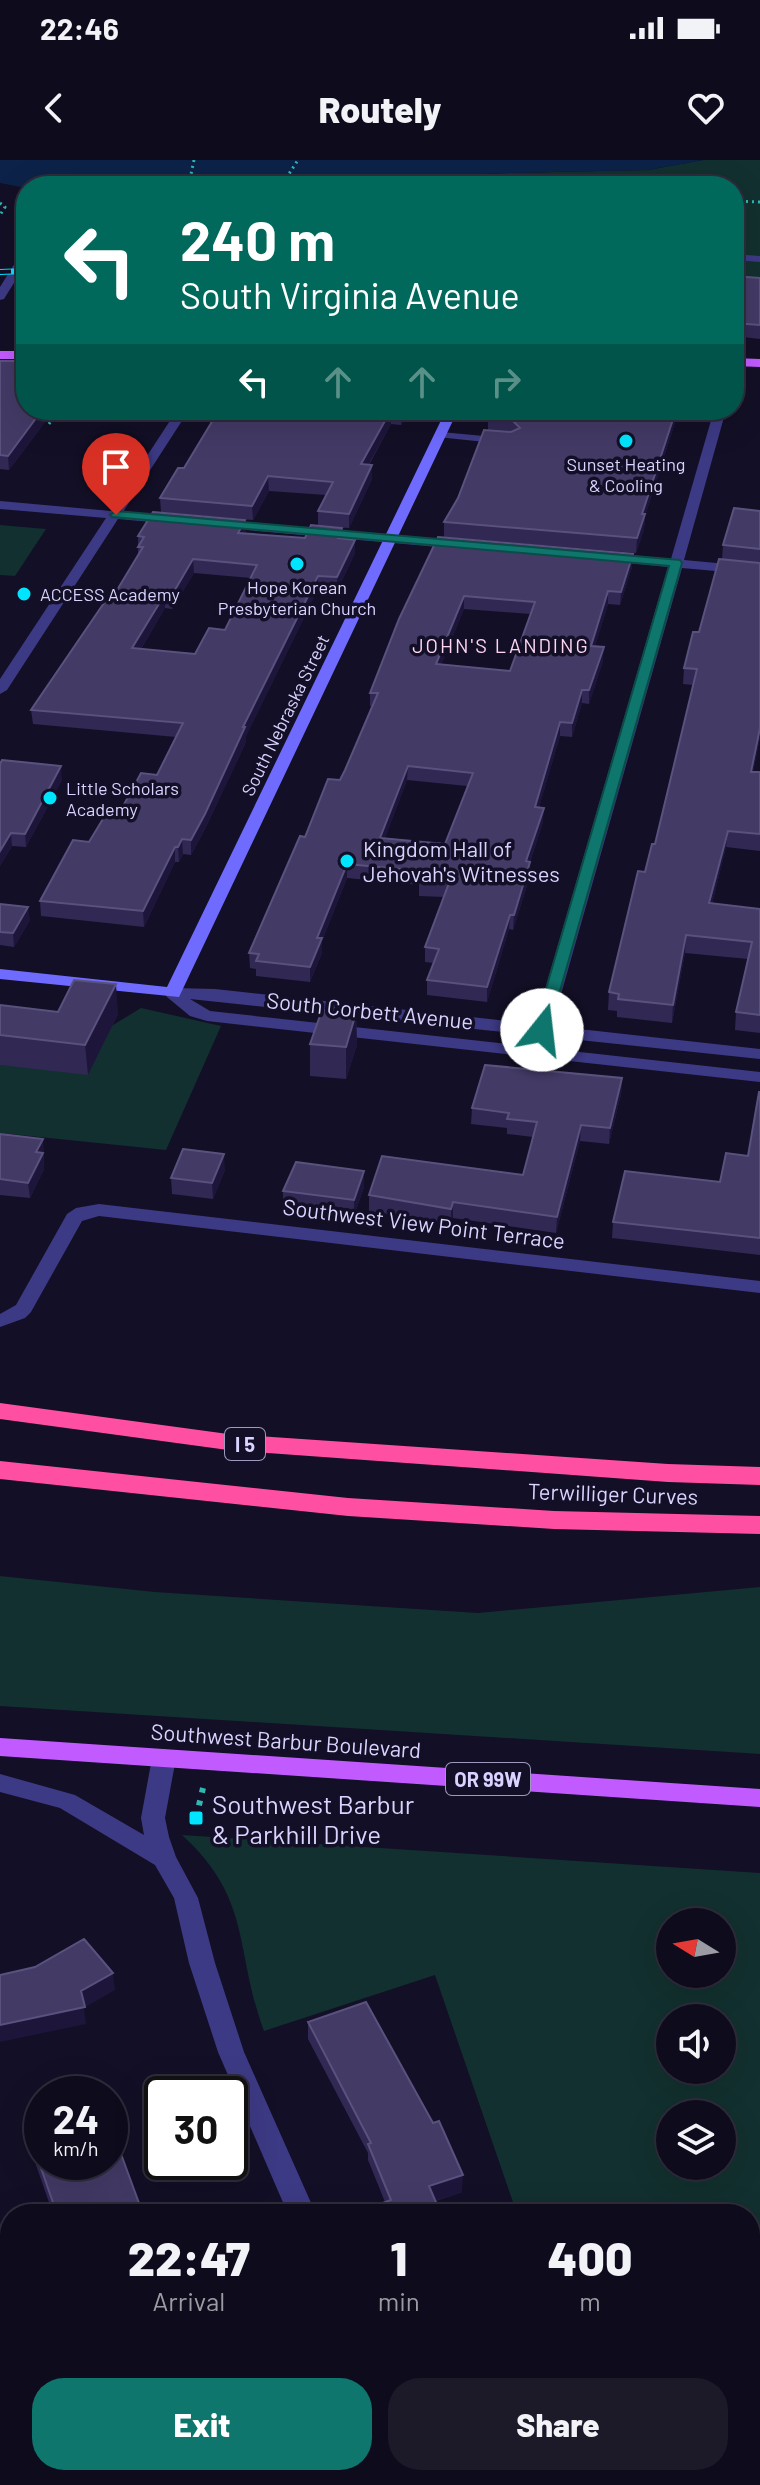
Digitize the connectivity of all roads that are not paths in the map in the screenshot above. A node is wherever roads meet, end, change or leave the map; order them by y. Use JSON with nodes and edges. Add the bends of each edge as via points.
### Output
{"nodes":[{"id":1,"x":16,"y":274,"type":"edge"},
{"id":2,"x":0,"y":297,"type":"edge"},
{"id":3,"x":177,"y":420,"type":"edge"},
{"id":4,"x":448,"y":420,"type":"edge"},
{"id":5,"x":717,"y":420,"type":"edge"},
{"id":6,"x":441,"y":435,"type":"junction"},
{"id":7,"x":511,"y":441,"type":"edge"},
{"id":8,"x":0,"y":505,"type":"edge"},
{"id":9,"x":116,"y":515,"type":"junction"},
{"id":10,"x":392,"y":539,"type":"junction"},
{"id":11,"x":478,"y":546,"type":"edge"},
{"id":12,"x":587,"y":555,"type":"edge"},
{"id":13,"x":676,"y":563,"type":"junction"},
{"id":14,"x":760,"y":571,"type":"edge"},
{"id":15,"x":1,"y":686,"type":"edge"},
{"id":16,"x":0,"y":974,"type":"edge"},
{"id":17,"x":173,"y":993,"type":"junction"},
{"id":18,"x":542,"y":1030,"type":"junction"},
{"id":19,"x":760,"y":1054,"type":"edge"},
{"id":20,"x":760,"y":1077,"type":"edge"},
{"id":21,"x":760,"y":1287,"type":"edge"},
{"id":22,"x":5,"y":1320,"type":"edge"},
{"id":23,"x":0,"y":1411,"type":"edge"},
{"id":24,"x":0,"y":1470,"type":"edge"},
{"id":25,"x":760,"y":1476,"type":"edge"},
{"id":26,"x":760,"y":1525,"type":"edge"},
{"id":27,"x":0,"y":1747,"type":"edge"},
{"id":28,"x":164,"y":1758,"type":"junction"},
{"id":29,"x":0,"y":1783,"type":"edge"},
{"id":30,"x":760,"y":1798,"type":"edge"},
{"id":31,"x":164,"y":1858,"type":"junction"},
{"id":32,"x":298,"y":2204,"type":"edge"}],
"edges":[{"from":1,"to":2,"type":"street"},
{"from":3,"to":9,"type":"street"},
{"from":4,"to":6,"type":"street","name":"South Nebraska Street"},
{"from":5,"to":13,"type":"street"},
{"from":6,"to":7,"type":"lane"},
{"from":6,"to":10,"type":"street","name":"South Nebraska Street"},
{"from":8,"to":9,"type":"street"},
{"from":9,"to":10,"type":"street"},
{"from":9,"to":15,"type":"street"},
{"from":10,"to":11,"type":"street"},
{"from":10,"to":17,"type":"street","name":"South Nebraska Street"},
{"from":12,"to":13,"type":"street"},
{"from":13,"to":14,"type":"street"},
{"from":13,"to":18,"type":"street"},
{"from":16,"to":17,"type":"street","name":"South Corbett Avenue"},
{"from":17,"to":18,"type":"street","name":"South Corbett Avenue"},
{"from":17,"to":20,"type":"street","name":"South Corbett Avenue","via":[[207,1016]]},
{"from":18,"to":19,"type":"street","name":"South Corbett Avenue"},
{"from":21,"to":22,"type":"street","name":"Southwest View Point Terrace","via":[[83,1212],[66,1227],[24,1308]]},
{"from":23,"to":25,"type":"highway","number":"I 5","via":[[228,1442]]},
{"from":24,"to":26,"type":"highway","name":"Terwilliger Curves","via":[[348,1507]]},
{"from":27,"to":28,"type":"main road","name":"Southwest Barbur Boulevard","number":"OR 99W"},
{"from":28,"to":30,"type":"main road","name":"Southwest Barbur Boulevard","number":"OR 99W"},
{"from":28,"to":31,"type":"street","via":[[153,1818]]},
{"from":29,"to":31,"type":"street","via":[[67,1801]]},
{"from":31,"to":32,"type":"street","via":[[186,1898],[231,2052]]}]}
